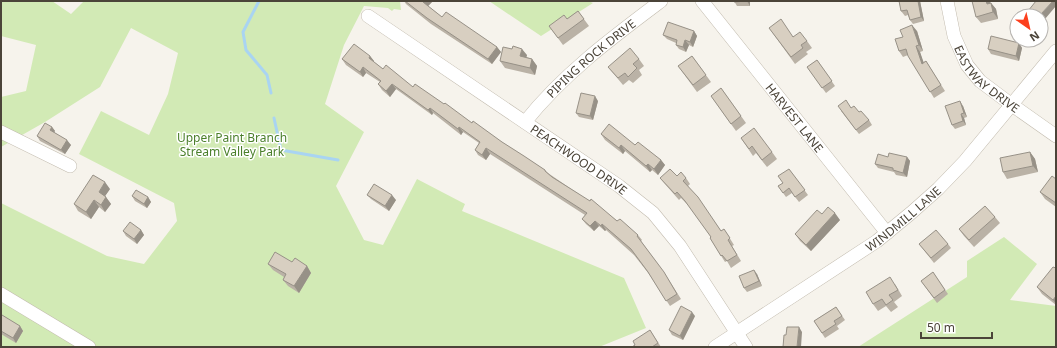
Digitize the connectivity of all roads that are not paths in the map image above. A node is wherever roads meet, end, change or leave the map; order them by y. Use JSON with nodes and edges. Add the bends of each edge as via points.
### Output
{"nodes":[{"id":1,"x":662,"y":1,"type":"edge"},
{"id":2,"x":702,"y":1,"type":"edge"},
{"id":3,"x":946,"y":1,"type":"edge"},
{"id":4,"x":368,"y":16,"type":"dead end"},
{"id":5,"x":1056,"y":51,"type":"edge"},
{"id":6,"x":1012,"y":105,"type":"junction"},
{"id":7,"x":525,"y":122,"type":"junction"},
{"id":8,"x":1,"y":132,"type":"edge"},
{"id":9,"x":1056,"y":136,"type":"edge"},
{"id":10,"x":70,"y":166,"type":"dead end"},
{"id":11,"x":887,"y":233,"type":"junction"},
{"id":12,"x":1,"y":294,"type":"edge"},
{"id":13,"x":737,"y":333,"type":"junction"},
{"id":14,"x":89,"y":347,"type":"edge"},
{"id":15,"x":715,"y":347,"type":"edge"},
{"id":16,"x":746,"y":347,"type":"edge"}],
"edges":[{"from":1,"to":7,"type":"street","name":"PIPING ROCK DRIVE","via":[[594,52],[544,99]]},
{"from":2,"to":11,"type":"street","name":"HARVEST LANE"},
{"from":3,"to":6,"type":"street","name":"EASTWAY DRIVE","via":[[954,36],[967,65],[980,81]]},
{"from":4,"to":7,"type":"street","name":"PEACHWOOD DRIVE"},
{"from":5,"to":6,"type":"street","name":"WINDMILL LANE"},
{"from":6,"to":9,"type":"street","name":"EASTWAY DRIVE"},
{"from":6,"to":11,"type":"street","name":"WINDMILL LANE","via":[[952,176]]},
{"from":7,"to":13,"type":"street","name":"PEACHWOOD DRIVE","via":[[619,186],[653,213],[680,246]]},
{"from":8,"to":10,"type":"street"},
{"from":11,"to":13,"type":"street","name":"WINDMILL LANE"},
{"from":12,"to":14,"type":"street"},
{"from":13,"to":15,"type":"street","name":"WINDMILL LANE"},
{"from":13,"to":16,"type":"street","name":"PEACHWOOD DRIVE"}]}
